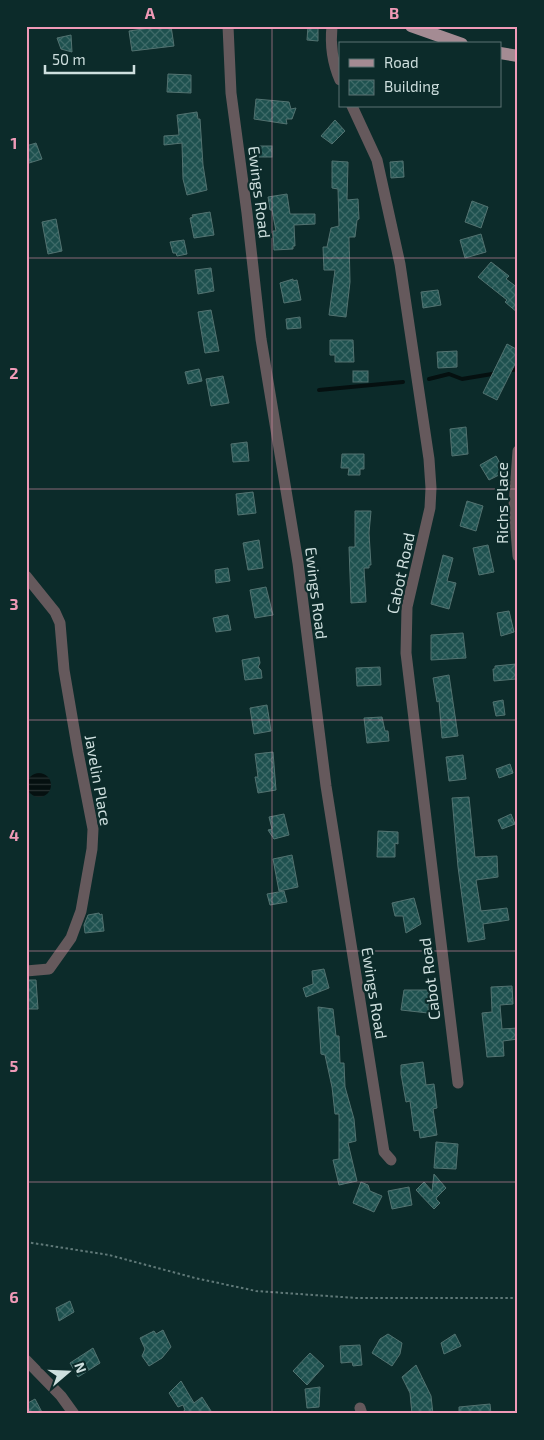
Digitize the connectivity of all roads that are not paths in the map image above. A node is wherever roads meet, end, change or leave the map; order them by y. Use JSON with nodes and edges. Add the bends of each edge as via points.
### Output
{"nodes":[{"id":1,"x":228,"y":26,"type":"edge"},
{"id":2,"x":332,"y":26,"type":"edge"},
{"id":3,"x":412,"y":26,"type":"edge"},
{"id":4,"x":456,"y":42,"type":"edge"},
{"id":5,"x":502,"y":53,"type":"edge"},
{"id":6,"x":518,"y":56,"type":"edge"},
{"id":7,"x":339,"y":78,"type":"edge"},
{"id":8,"x":353,"y":108,"type":"edge"},
{"id":9,"x":518,"y":450,"type":"edge"},
{"id":10,"x":518,"y":556,"type":"edge"},
{"id":11,"x":26,"y":576,"type":"edge"},
{"id":12,"x":26,"y":971,"type":"edge"},
{"id":13,"x":458,"y":1083,"type":"dead end"},
{"id":14,"x":391,"y":1160,"type":"dead end"},
{"id":15,"x":26,"y":1360,"type":"edge"},
{"id":16,"x":74,"y":1414,"type":"edge"}],
"edges":[{"from":1,"to":14,"type":"street","name":"Ewings Road","via":[[231,94],[262,338],[298,563],[326,786],[384,1152]]},
{"from":2,"to":7,"type":"street","via":[[334,67]]},
{"from":3,"to":4,"type":"main road"},
{"from":5,"to":6,"type":"main road"},
{"from":8,"to":13,"type":"street","name":"Cabot Road","via":[[377,160],[398,256],[429,459],[430,508],[407,607],[406,653]]},
{"from":9,"to":10,"type":"street","name":"Richs Place","via":[[514,506]]},
{"from":11,"to":12,"type":"street","name":"Javelin Place","via":[[55,612],[60,624],[64,670],[93,829],[81,911],[71,938],[49,970]]},
{"from":15,"to":16,"type":"street"}]}
